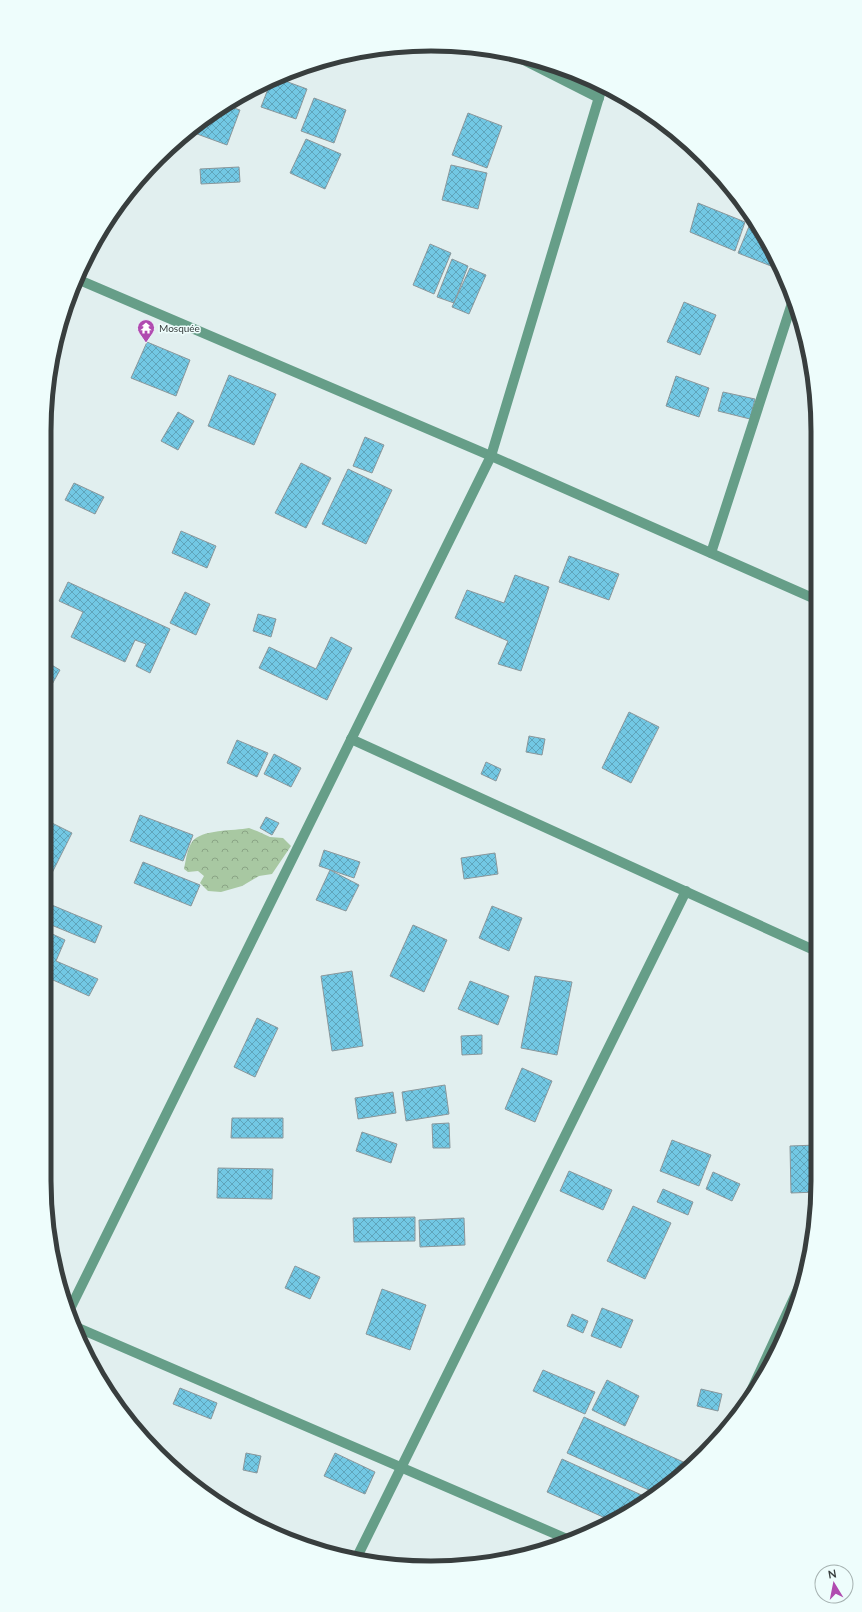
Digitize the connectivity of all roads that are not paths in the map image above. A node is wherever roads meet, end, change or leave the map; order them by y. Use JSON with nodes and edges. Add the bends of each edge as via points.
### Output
{"nodes":[{"id":1,"x":536,"y":66,"type":"edge"},
{"id":2,"x":601,"y":91,"type":"edge"},
{"id":3,"x":599,"y":98,"type":"junction"},
{"id":4,"x":82,"y":281,"type":"edge"},
{"id":5,"x":790,"y":308,"type":"edge"},
{"id":6,"x":491,"y":456,"type":"junction"},
{"id":7,"x":711,"y":553,"type":"junction"},
{"id":8,"x":811,"y":597,"type":"edge"},
{"id":9,"x":351,"y":739,"type":"junction"},
{"id":10,"x":686,"y":892,"type":"junction"},
{"id":11,"x":811,"y":949,"type":"edge"},
{"id":12,"x":72,"y":1305,"type":"edge"},
{"id":13,"x":788,"y":1310,"type":"edge"},
{"id":14,"x":81,"y":1329,"type":"edge"},
{"id":15,"x":759,"y":1372,"type":"edge"},
{"id":16,"x":401,"y":1468,"type":"junction"},
{"id":17,"x":563,"y":1537,"type":"edge"},
{"id":18,"x":358,"y":1554,"type":"edge"}],
"edges":[{"from":1,"to":3,"type":"street"},
{"from":2,"to":3,"type":"street"},
{"from":3,"to":6,"type":"street"},
{"from":4,"to":6,"type":"street"},
{"from":5,"to":7,"type":"street"},
{"from":6,"to":7,"type":"street"},
{"from":6,"to":9,"type":"street"},
{"from":7,"to":8,"type":"street"},
{"from":9,"to":10,"type":"street"},
{"from":9,"to":12,"type":"street"},
{"from":10,"to":11,"type":"street"},
{"from":10,"to":16,"type":"street"},
{"from":13,"to":15,"type":"street"},
{"from":14,"to":16,"type":"street"},
{"from":16,"to":17,"type":"street"},
{"from":16,"to":18,"type":"street"}]}
